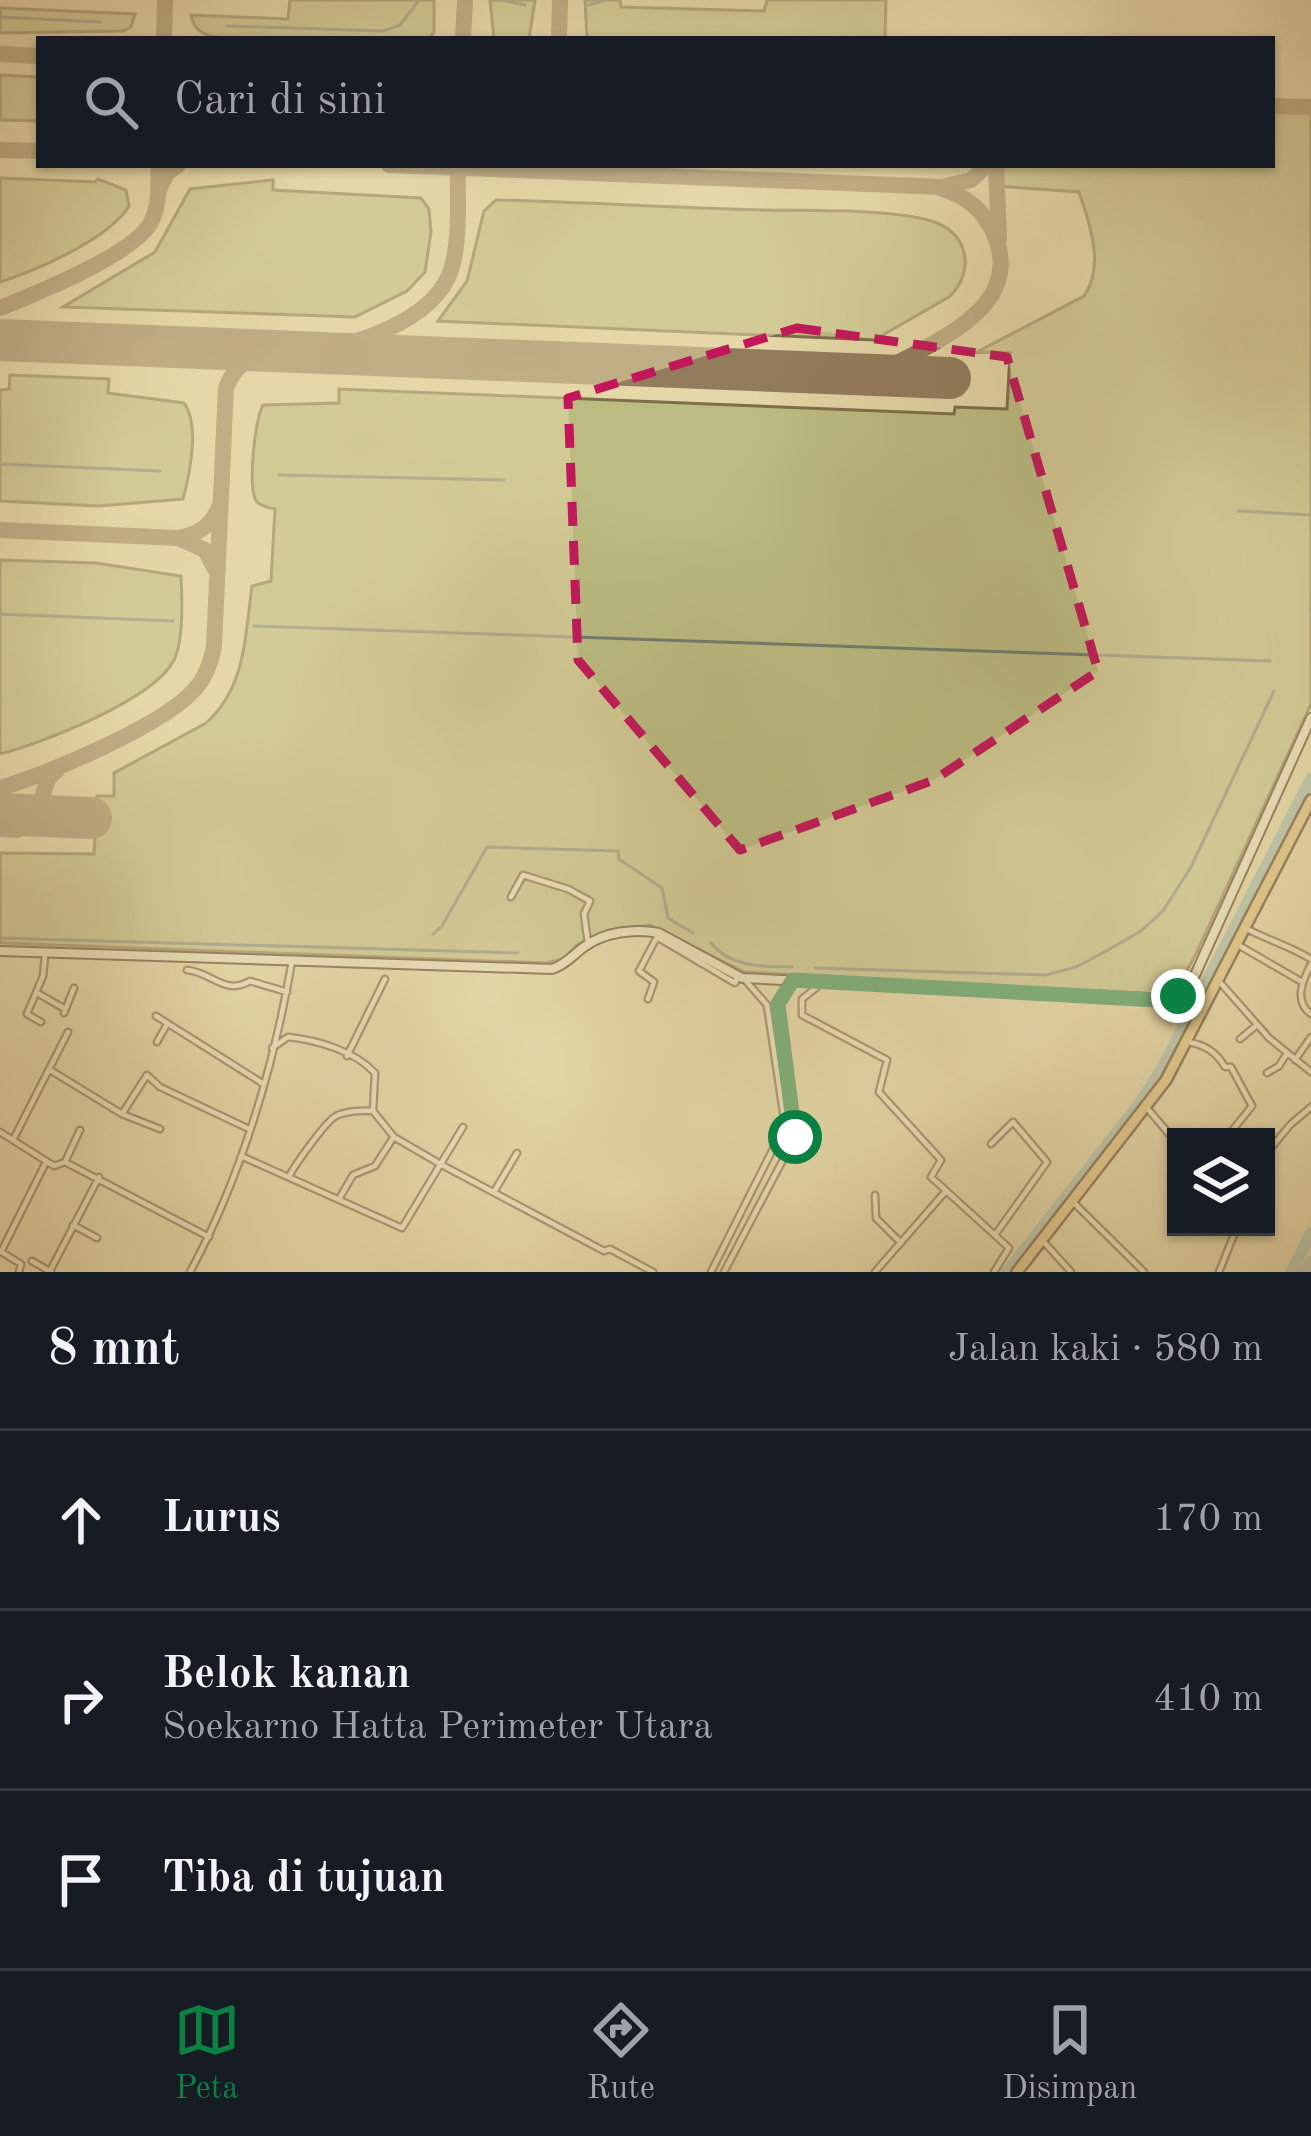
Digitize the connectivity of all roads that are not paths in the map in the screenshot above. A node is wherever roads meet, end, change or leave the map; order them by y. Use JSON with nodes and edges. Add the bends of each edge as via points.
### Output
{"nodes":[{"id":1,"x":1311,"y":718,"type":"edge"},
{"id":2,"x":1311,"y":800,"type":"edge"},
{"id":3,"x":1298,"y":824,"type":"junction"},
{"id":4,"x":1311,"y":831,"type":"edge"},
{"id":5,"x":511,"y":897,"type":"dead end"},
{"id":6,"x":1245,"y":928,"type":"junction"},
{"id":7,"x":658,"y":935,"type":"junction"},
{"id":8,"x":588,"y":943,"type":"junction"},
{"id":9,"x":1237,"y":945,"type":"junction"},
{"id":10,"x":0,"y":951,"type":"edge"},
{"id":11,"x":46,"y":952,"type":"junction"},
{"id":12,"x":192,"y":958,"type":"junction"},
{"id":13,"x":292,"y":961,"type":"junction"},
{"id":14,"x":1311,"y":962,"type":"edge"},
{"id":15,"x":740,"y":977,"type":"junction"},
{"id":16,"x":386,"y":979,"type":"dead end"},
{"id":17,"x":793,"y":980,"type":"junction"},
{"id":18,"x":1218,"y":980,"type":"junction"},
{"id":19,"x":817,"y":981,"type":"junction"},
{"id":20,"x":1303,"y":982,"type":"junction"},
{"id":21,"x":74,"y":988,"type":"dead end"},
{"id":22,"x":286,"y":992,"type":"junction"},
{"id":23,"x":38,"y":993,"type":"junction"},
{"id":24,"x":648,"y":999,"type":"dead end"},
{"id":25,"x":1311,"y":1014,"type":"edge"},
{"id":26,"x":156,"y":1016,"type":"dead end"},
{"id":27,"x":41,"y":1022,"type":"dead end"},
{"id":28,"x":167,"y":1024,"type":"junction"},
{"id":29,"x":1257,"y":1025,"type":"junction"},
{"id":30,"x":68,"y":1032,"type":"dead end"},
{"id":31,"x":1311,"y":1037,"type":"edge"},
{"id":32,"x":1240,"y":1039,"type":"dead end"},
{"id":33,"x":158,"y":1042,"type":"dead end"},
{"id":34,"x":1187,"y":1042,"type":"junction"},
{"id":35,"x":272,"y":1048,"type":"junction"},
{"id":36,"x":1287,"y":1052,"type":"junction"},
{"id":37,"x":786,"y":1053,"type":"junction"},
{"id":38,"x":774,"y":1054,"type":"junction"},
{"id":39,"x":347,"y":1056,"type":"junction"},
{"id":40,"x":1294,"y":1060,"type":"junction"},
{"id":41,"x":50,"y":1070,"type":"junction"},
{"id":42,"x":1311,"y":1072,"type":"edge"},
{"id":43,"x":1267,"y":1073,"type":"dead end"},
{"id":44,"x":262,"y":1083,"type":"junction"},
{"id":45,"x":1311,"y":1107,"type":"edge"},
{"id":46,"x":1147,"y":1108,"type":"junction"},
{"id":47,"x":373,"y":1111,"type":"junction"},
{"id":48,"x":122,"y":1114,"type":"junction"},
{"id":49,"x":463,"y":1127,"type":"dead end"},
{"id":50,"x":248,"y":1128,"type":"junction"},
{"id":51,"x":1234,"y":1128,"type":"edge"},
{"id":52,"x":160,"y":1129,"type":"dead end"},
{"id":53,"x":80,"y":1130,"type":"dead end"},
{"id":54,"x":1167,"y":1131,"type":"edge"},
{"id":55,"x":0,"y":1132,"type":"edge"},
{"id":56,"x":394,"y":1137,"type":"junction"},
{"id":57,"x":14,"y":1140,"type":"junction"},
{"id":58,"x":991,"y":1144,"type":"dead end"},
{"id":59,"x":1275,"y":1145,"type":"edge"},
{"id":60,"x":518,"y":1153,"type":"dead end"},
{"id":61,"x":239,"y":1156,"type":"junction"},
{"id":62,"x":46,"y":1162,"type":"junction"},
{"id":63,"x":65,"y":1162,"type":"junction"},
{"id":64,"x":442,"y":1165,"type":"junction"},
{"id":65,"x":100,"y":1177,"type":"junction"},
{"id":66,"x":289,"y":1177,"type":"junction"},
{"id":67,"x":494,"y":1192,"type":"junction"},
{"id":68,"x":945,"y":1192,"type":"junction"},
{"id":69,"x":874,"y":1195,"type":"dead end"},
{"id":70,"x":339,"y":1199,"type":"junction"},
{"id":71,"x":1073,"y":1202,"type":"junction"},
{"id":72,"x":746,"y":1206,"type":"junction"},
{"id":73,"x":756,"y":1211,"type":"junction"},
{"id":74,"x":741,"y":1214,"type":"junction"},
{"id":75,"x":752,"y":1220,"type":"junction"},
{"id":76,"x":73,"y":1225,"type":"junction"},
{"id":77,"x":995,"y":1235,"type":"junction"},
{"id":78,"x":1233,"y":1236,"type":"edge"},
{"id":79,"x":208,"y":1237,"type":"junction"},
{"id":80,"x":98,"y":1238,"type":"dead end"},
{"id":81,"x":1042,"y":1240,"type":"junction"},
{"id":82,"x":901,"y":1243,"type":"junction"},
{"id":83,"x":1,"y":1252,"type":"edge"},
{"id":84,"x":32,"y":1262,"type":"dead end"},
{"id":85,"x":19,"y":1272,"type":"edge"},
{"id":86,"x":51,"y":1272,"type":"edge"},
{"id":87,"x":190,"y":1272,"type":"edge"},
{"id":88,"x":652,"y":1272,"type":"edge"},
{"id":89,"x":711,"y":1272,"type":"edge"},
{"id":90,"x":724,"y":1272,"type":"edge"},
{"id":91,"x":875,"y":1272,"type":"edge"},
{"id":92,"x":994,"y":1272,"type":"edge"},
{"id":93,"x":1017,"y":1272,"type":"edge"},
{"id":94,"x":1071,"y":1272,"type":"edge"},
{"id":95,"x":1144,"y":1272,"type":"edge"},
{"id":96,"x":1219,"y":1272,"type":"edge"}],
"edges":[{"from":1,"to":19,"type":"main road","via":[[1195,975],[1178,996]]},
{"from":2,"to":3,"type":"main road"},
{"from":3,"to":4,"type":"street"},
{"from":3,"to":6,"type":"main road"},
{"from":5,"to":8,"type":"street","via":[[523,875],[590,902]]},
{"from":6,"to":9,"type":"main road"},
{"from":6,"to":14,"type":"street"},
{"from":7,"to":8,"type":"main road","via":[[616,933]]},
{"from":7,"to":15,"type":"main road"},
{"from":7,"to":24,"type":"street","via":[[639,971],[654,982]]},
{"from":8,"to":13,"type":"main road","via":[[552,969]]},
{"from":9,"to":18,"type":"main road"},
{"from":9,"to":20,"type":"street"},
{"from":10,"to":11,"type":"main road"},
{"from":11,"to":12,"type":"main road"},
{"from":11,"to":23,"type":"street"},
{"from":12,"to":13,"type":"main road"},
{"from":12,"to":22,"type":"street","via":[[191,970],[226,988],[250,981]]},
{"from":13,"to":22,"type":"street"},
{"from":14,"to":20,"type":"street"},
{"from":15,"to":17,"type":"main road"},
{"from":15,"to":38,"type":"street","via":[[767,1005]]},
{"from":16,"to":39,"type":"street"},
{"from":17,"to":19,"type":"main road"},
{"from":17,"to":37,"type":"street","via":[[778,1004]]},
{"from":18,"to":29,"type":"street"},
{"from":18,"to":34,"type":"main road"},
{"from":19,"to":68,"type":"street","via":[[802,999],[802,1015],[887,1060],[879,1092],[940,1160],[931,1177]]},
{"from":20,"to":25,"type":"street"},
{"from":21,"to":23,"type":"street","via":[[64,1011]]},
{"from":22,"to":35,"type":"street"},
{"from":23,"to":27,"type":"street","via":[[27,1014]]},
{"from":26,"to":28,"type":"street"},
{"from":28,"to":33,"type":"street"},
{"from":28,"to":44,"type":"street"},
{"from":29,"to":32,"type":"street"},
{"from":29,"to":36,"type":"street"},
{"from":30,"to":41,"type":"street"},
{"from":31,"to":40,"type":"street"},
{"from":34,"to":46,"type":"main road"},
{"from":34,"to":51,"type":"street","via":[[1231,1067],[1252,1106]]},
{"from":35,"to":39,"type":"street","via":[[288,1037]]},
{"from":35,"to":44,"type":"street"},
{"from":36,"to":40,"type":"street"},
{"from":36,"to":43,"type":"street"},
{"from":37,"to":38,"type":"street"},
{"from":37,"to":73,"type":"street","via":[[795,1137]]},
{"from":38,"to":72,"type":"street","via":[[784,1133]]},
{"from":39,"to":47,"type":"street","via":[[375,1073]]},
{"from":40,"to":42,"type":"street"},
{"from":41,"to":48,"type":"street"},
{"from":41,"to":57,"type":"street"},
{"from":44,"to":50,"type":"street"},
{"from":45,"to":59,"type":"street"},
{"from":46,"to":54,"type":"street"},
{"from":46,"to":71,"type":"main road"},
{"from":47,"to":56,"type":"street"},
{"from":47,"to":66,"type":"street","via":[[335,1116]]},
{"from":48,"to":50,"type":"street","via":[[146,1075]]},
{"from":48,"to":52,"type":"street"},
{"from":49,"to":64,"type":"street"},
{"from":50,"to":61,"type":"street"},
{"from":53,"to":63,"type":"street"},
{"from":55,"to":57,"type":"street"},
{"from":56,"to":64,"type":"street"},
{"from":56,"to":70,"type":"street"},
{"from":57,"to":62,"type":"street"},
{"from":58,"to":77,"type":"street","via":[[1013,1122],[1047,1162]]},
{"from":60,"to":67,"type":"street"},
{"from":61,"to":66,"type":"street"},
{"from":61,"to":79,"type":"street"},
{"from":62,"to":63,"type":"street"},
{"from":62,"to":83,"type":"street"},
{"from":63,"to":65,"type":"street"},
{"from":64,"to":67,"type":"street"},
{"from":64,"to":70,"type":"street","via":[[402,1228]]},
{"from":65,"to":76,"type":"street"},
{"from":65,"to":79,"type":"street"},
{"from":66,"to":70,"type":"street"},
{"from":67,"to":88,"type":"street"},
{"from":68,"to":77,"type":"street"},
{"from":68,"to":82,"type":"street"},
{"from":69,"to":82,"type":"street","via":[[876,1218]]},
{"from":71,"to":81,"type":"main road"},
{"from":71,"to":95,"type":"street"},
{"from":72,"to":73,"type":"street"},
{"from":72,"to":74,"type":"street"},
{"from":73,"to":75,"type":"street"},
{"from":74,"to":75,"type":"street"},
{"from":74,"to":89,"type":"street"},
{"from":75,"to":90,"type":"street"},
{"from":76,"to":80,"type":"street"},
{"from":76,"to":86,"type":"street"},
{"from":77,"to":92,"type":"street","via":[[1009,1251]]},
{"from":78,"to":96,"type":"street"},
{"from":79,"to":87,"type":"street"},
{"from":81,"to":93,"type":"main road"},
{"from":81,"to":94,"type":"street"},
{"from":82,"to":91,"type":"street"},
{"from":83,"to":85,"type":"street","via":[[21,1264]]},
{"from":84,"to":86,"type":"street"}]}
